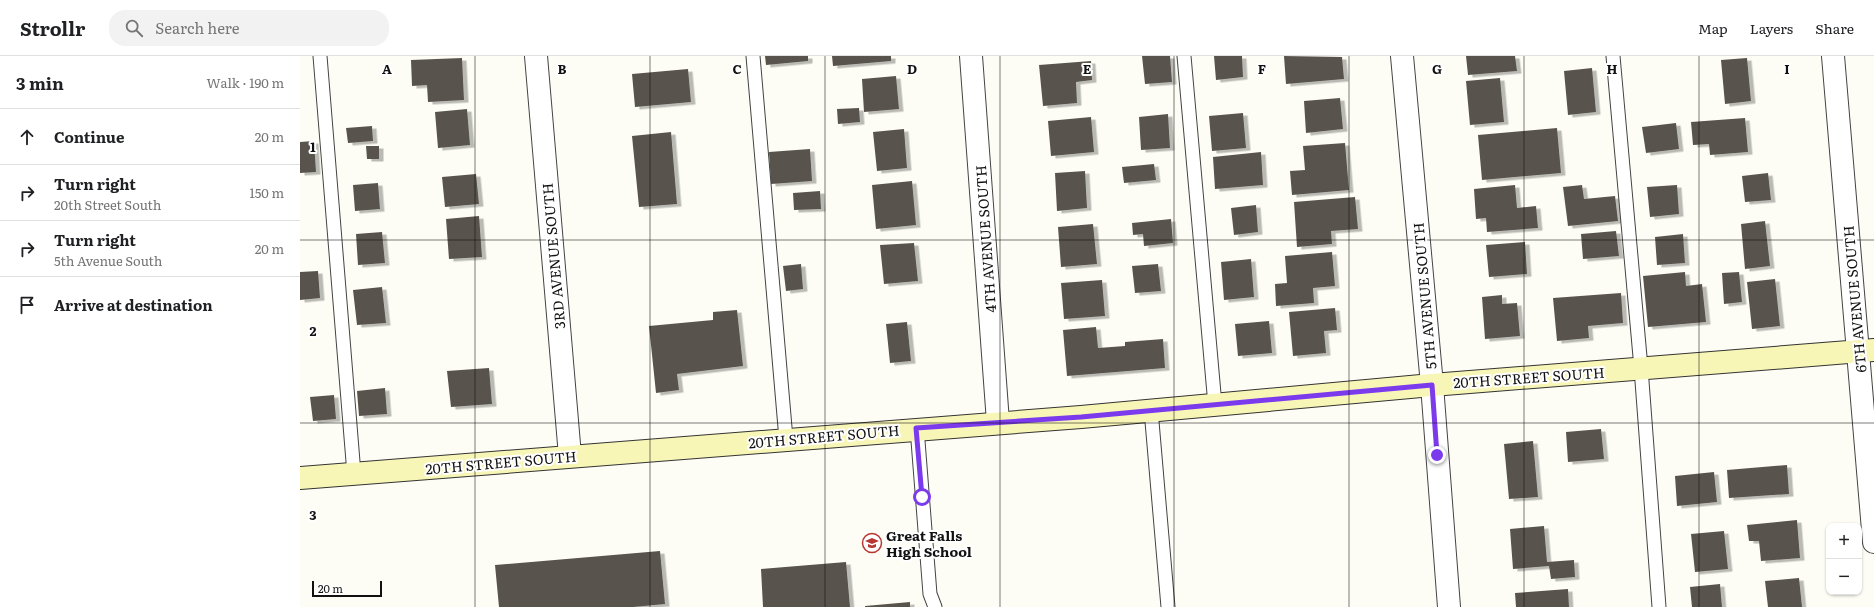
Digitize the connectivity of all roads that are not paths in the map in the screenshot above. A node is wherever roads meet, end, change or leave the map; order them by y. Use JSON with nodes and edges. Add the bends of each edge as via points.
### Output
{"nodes":[{"id":1,"x":320,"y":56,"type":"edge"},
{"id":2,"x":536,"y":56,"type":"edge"},
{"id":3,"x":753,"y":56,"type":"edge"},
{"id":4,"x":971,"y":56,"type":"edge"},
{"id":5,"x":1184,"y":56,"type":"edge"},
{"id":6,"x":1402,"y":56,"type":"edge"},
{"id":7,"x":1613,"y":56,"type":"edge"},
{"id":8,"x":1834,"y":56,"type":"edge"},
{"id":9,"x":1866,"y":351,"type":"edge"},
{"id":10,"x":1641,"y":368,"type":"junction"},
{"id":11,"x":1432,"y":385,"type":"junction"},
{"id":12,"x":1215,"y":405,"type":"junction"},
{"id":13,"x":1152,"y":410,"type":"junction"},
{"id":14,"x":998,"y":422,"type":"junction"},
{"id":15,"x":916,"y":428,"type":"junction"},
{"id":16,"x":786,"y":439,"type":"junction"},
{"id":17,"x":570,"y":456,"type":"junction"},
{"id":18,"x":354,"y":474,"type":"junction"},
{"id":19,"x":300,"y":478,"type":"edge"},
{"id":20,"x":1874,"y":542,"type":"edge"},
{"id":21,"x":935,"y":607,"type":"edge"},
{"id":22,"x":1168,"y":607,"type":"edge"},
{"id":23,"x":1449,"y":607,"type":"edge"},
{"id":24,"x":1659,"y":607,"type":"edge"}],
"edges":[{"from":1,"to":18,"type":"lane"},
{"from":2,"to":17,"type":"street","name":"3RD AVENUE SOUTH"},
{"from":3,"to":16,"type":"lane"},
{"from":4,"to":14,"type":"street","name":"4TH AVENUE SOUTH"},
{"from":5,"to":12,"type":"lane"},
{"from":6,"to":11,"type":"street","name":"5TH AVENUE SOUTH"},
{"from":7,"to":10,"type":"lane"},
{"from":8,"to":9,"type":"street","name":"6TH AVENUE SOUTH"},
{"from":9,"to":10,"type":"street","name":"20TH STREET SOUTH"},
{"from":9,"to":20,"type":"street","name":"6TH AVENUE SOUTH"},
{"from":10,"to":11,"type":"street","name":"20TH STREET SOUTH"},
{"from":10,"to":24,"type":"lane"},
{"from":11,"to":12,"type":"street","name":"20TH STREET SOUTH"},
{"from":11,"to":23,"type":"street","name":"5TH AVENUE SOUTH"},
{"from":12,"to":13,"type":"street","name":"20TH STREET SOUTH"},
{"from":13,"to":14,"type":"street","name":"20TH STREET SOUTH"},
{"from":13,"to":22,"type":"lane"},
{"from":14,"to":15,"type":"street","name":"20TH STREET SOUTH"},
{"from":15,"to":16,"type":"street","name":"20TH STREET SOUTH"},
{"from":15,"to":21,"type":"lane","via":[[930,594]]},
{"from":16,"to":17,"type":"street","name":"20TH STREET SOUTH"},
{"from":17,"to":18,"type":"street","name":"20TH STREET SOUTH"},
{"from":18,"to":19,"type":"street","name":"20TH STREET SOUTH"}]}
